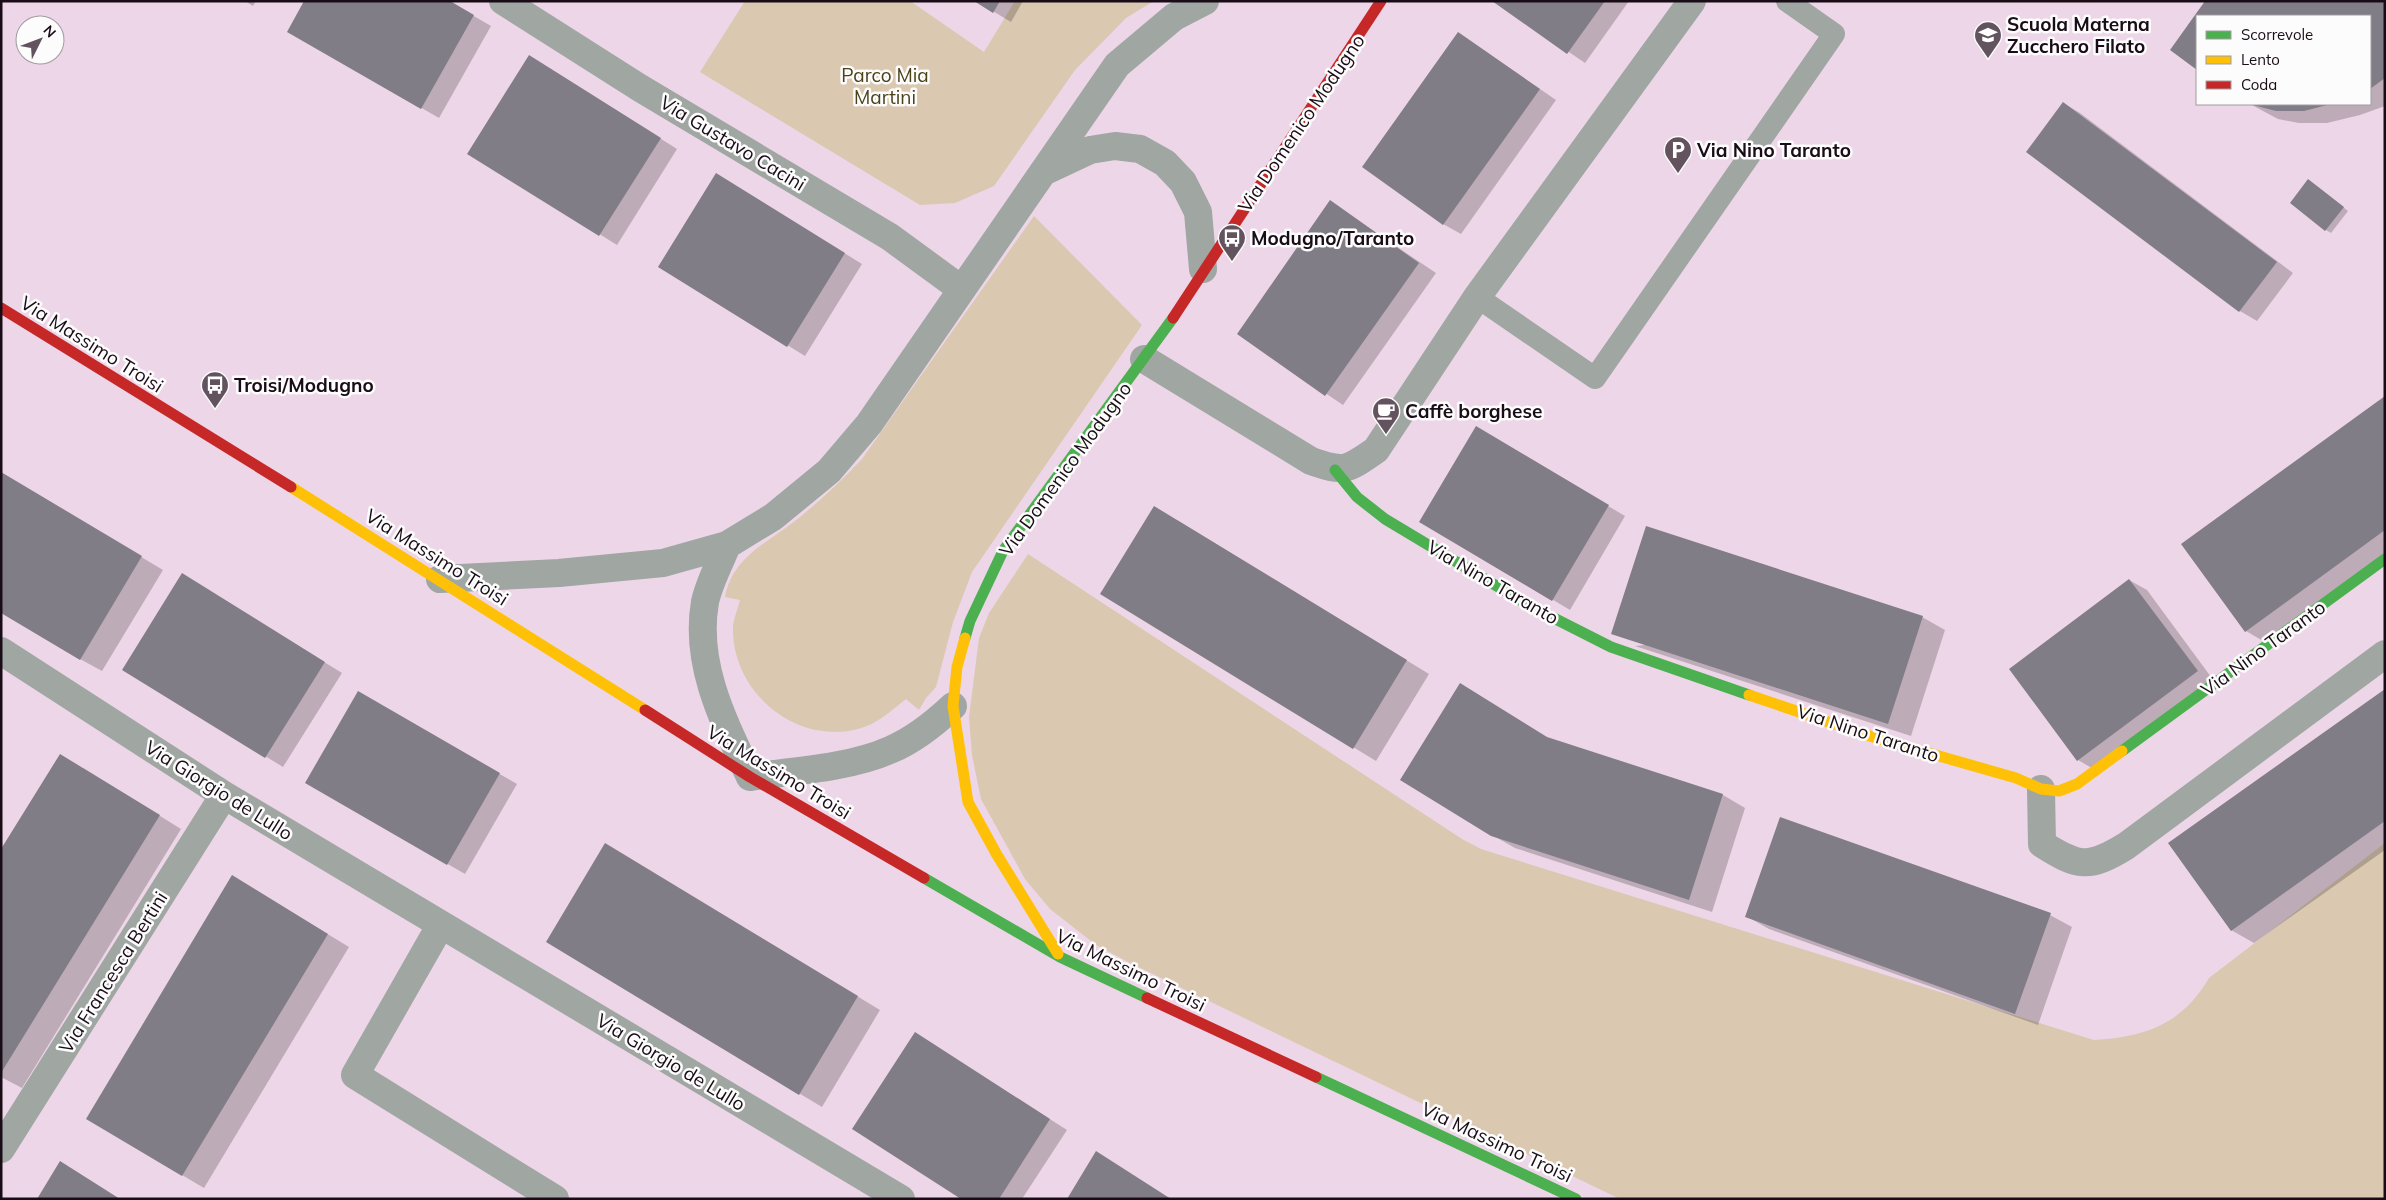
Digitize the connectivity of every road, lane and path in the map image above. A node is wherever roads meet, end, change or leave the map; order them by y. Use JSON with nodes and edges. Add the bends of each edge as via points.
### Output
{"nodes":[{"id":1,"x":502,"y":1,"type":"edge"},
{"id":2,"x":1205,"y":1,"type":"edge"},
{"id":3,"x":1381,"y":1,"type":"edge"},
{"id":4,"x":1692,"y":1,"type":"edge"},
{"id":5,"x":1788,"y":1,"type":"edge"},
{"id":6,"x":1042,"y":172,"type":"junction"},
{"id":7,"x":1204,"y":269,"type":"junction"},
{"id":8,"x":961,"y":289,"type":"junction"},
{"id":9,"x":1477,"y":297,"type":"junction"},
{"id":10,"x":1,"y":308,"type":"edge"},
{"id":11,"x":1144,"y":359,"type":"junction"},
{"id":12,"x":1335,"y":470,"type":"junction"},
{"id":13,"x":727,"y":545,"type":"junction"},
{"id":14,"x":2385,"y":559,"type":"edge"},
{"id":15,"x":440,"y":579,"type":"junction"},
{"id":16,"x":1,"y":651,"type":"edge"},
{"id":17,"x":2385,"y":654,"type":"edge"},
{"id":18,"x":953,"y":706,"type":"junction"},
{"id":19,"x":750,"y":777,"type":"junction"},
{"id":20,"x":2041,"y":788,"type":"junction"},
{"id":21,"x":224,"y":795,"type":"junction"},
{"id":22,"x":440,"y":926,"type":"junction"},
{"id":23,"x":1060,"y":957,"type":"junction"},
{"id":24,"x":1,"y":1149,"type":"edge"},
{"id":25,"x":555,"y":1199,"type":"edge"},
{"id":26,"x":902,"y":1199,"type":"edge"},
{"id":27,"x":1576,"y":1199,"type":"edge"}],
"edges":[{"from":1,"to":8,"type":"street","name":"Via Gustavo Cacini","via":[[640,88],[890,237]]},
{"from":2,"to":6,"type":"street","via":[[1174,17],[1117,65]]},
{"from":3,"to":7,"type":"street","name":"Via Domenico Modugno"},
{"from":4,"to":9,"type":"street"},
{"from":5,"to":9,"type":"lane","via":[[1834,34],[1595,378]]},
{"from":6,"to":7,"type":"street","via":[[1090,150],[1115,146],[1140,149],[1165,163],[1184,182],[1198,212]]},
{"from":6,"to":8,"type":"street"},
{"from":7,"to":11,"type":"street","name":"Via Domenico Modugno"},
{"from":8,"to":13,"type":"street","via":[[869,424],[829,470],[773,517]]},
{"from":9,"to":12,"type":"street","via":[[1376,450],[1352,466]]},
{"from":10,"to":15,"type":"street","name":"Via Massimo Troisi"},
{"from":11,"to":12,"type":"street","via":[[1311,461]]},
{"from":11,"to":18,"type":"street","name":"Via Domenico Modugno","via":[[1003,551],[970,621],[957,667]]},
{"from":12,"to":20,"type":"street","name":"Via Nino Taranto","via":[[1357,497],[1385,519],[1530,606],[1611,647],[1876,738]]},
{"from":13,"to":15,"type":"street","via":[[663,563]]},
{"from":13,"to":19,"type":"street","via":[[706,600],[701,635],[720,713]]},
{"from":14,"to":20,"type":"street","name":"Via Nino Taranto","via":[[2077,784],[2060,791]]},
{"from":15,"to":19,"type":"street","name":"Via Massimo Troisi"},
{"from":16,"to":21,"type":"street","name":"Via Giorgio de Lullo"},
{"from":17,"to":20,"type":"street","via":[[2104,860],[2086,863],[2066,860],[2042,844]]},
{"from":18,"to":19,"type":"street","via":[[935,724],[890,750],[840,764]]},
{"from":18,"to":23,"type":"street","name":"Via Domenico Modugno","via":[[968,802]]},
{"from":19,"to":23,"type":"street","name":"Via Massimo Troisi"},
{"from":21,"to":22,"type":"street","name":"Via Giorgio de Lullo"},
{"from":21,"to":24,"type":"street","name":"Via Francesca Bertini"},
{"from":22,"to":25,"type":"street","via":[[355,1075]]},
{"from":22,"to":26,"type":"street","name":"Via Giorgio de Lullo"},
{"from":23,"to":27,"type":"street","name":"Via Massimo Troisi"}]}
